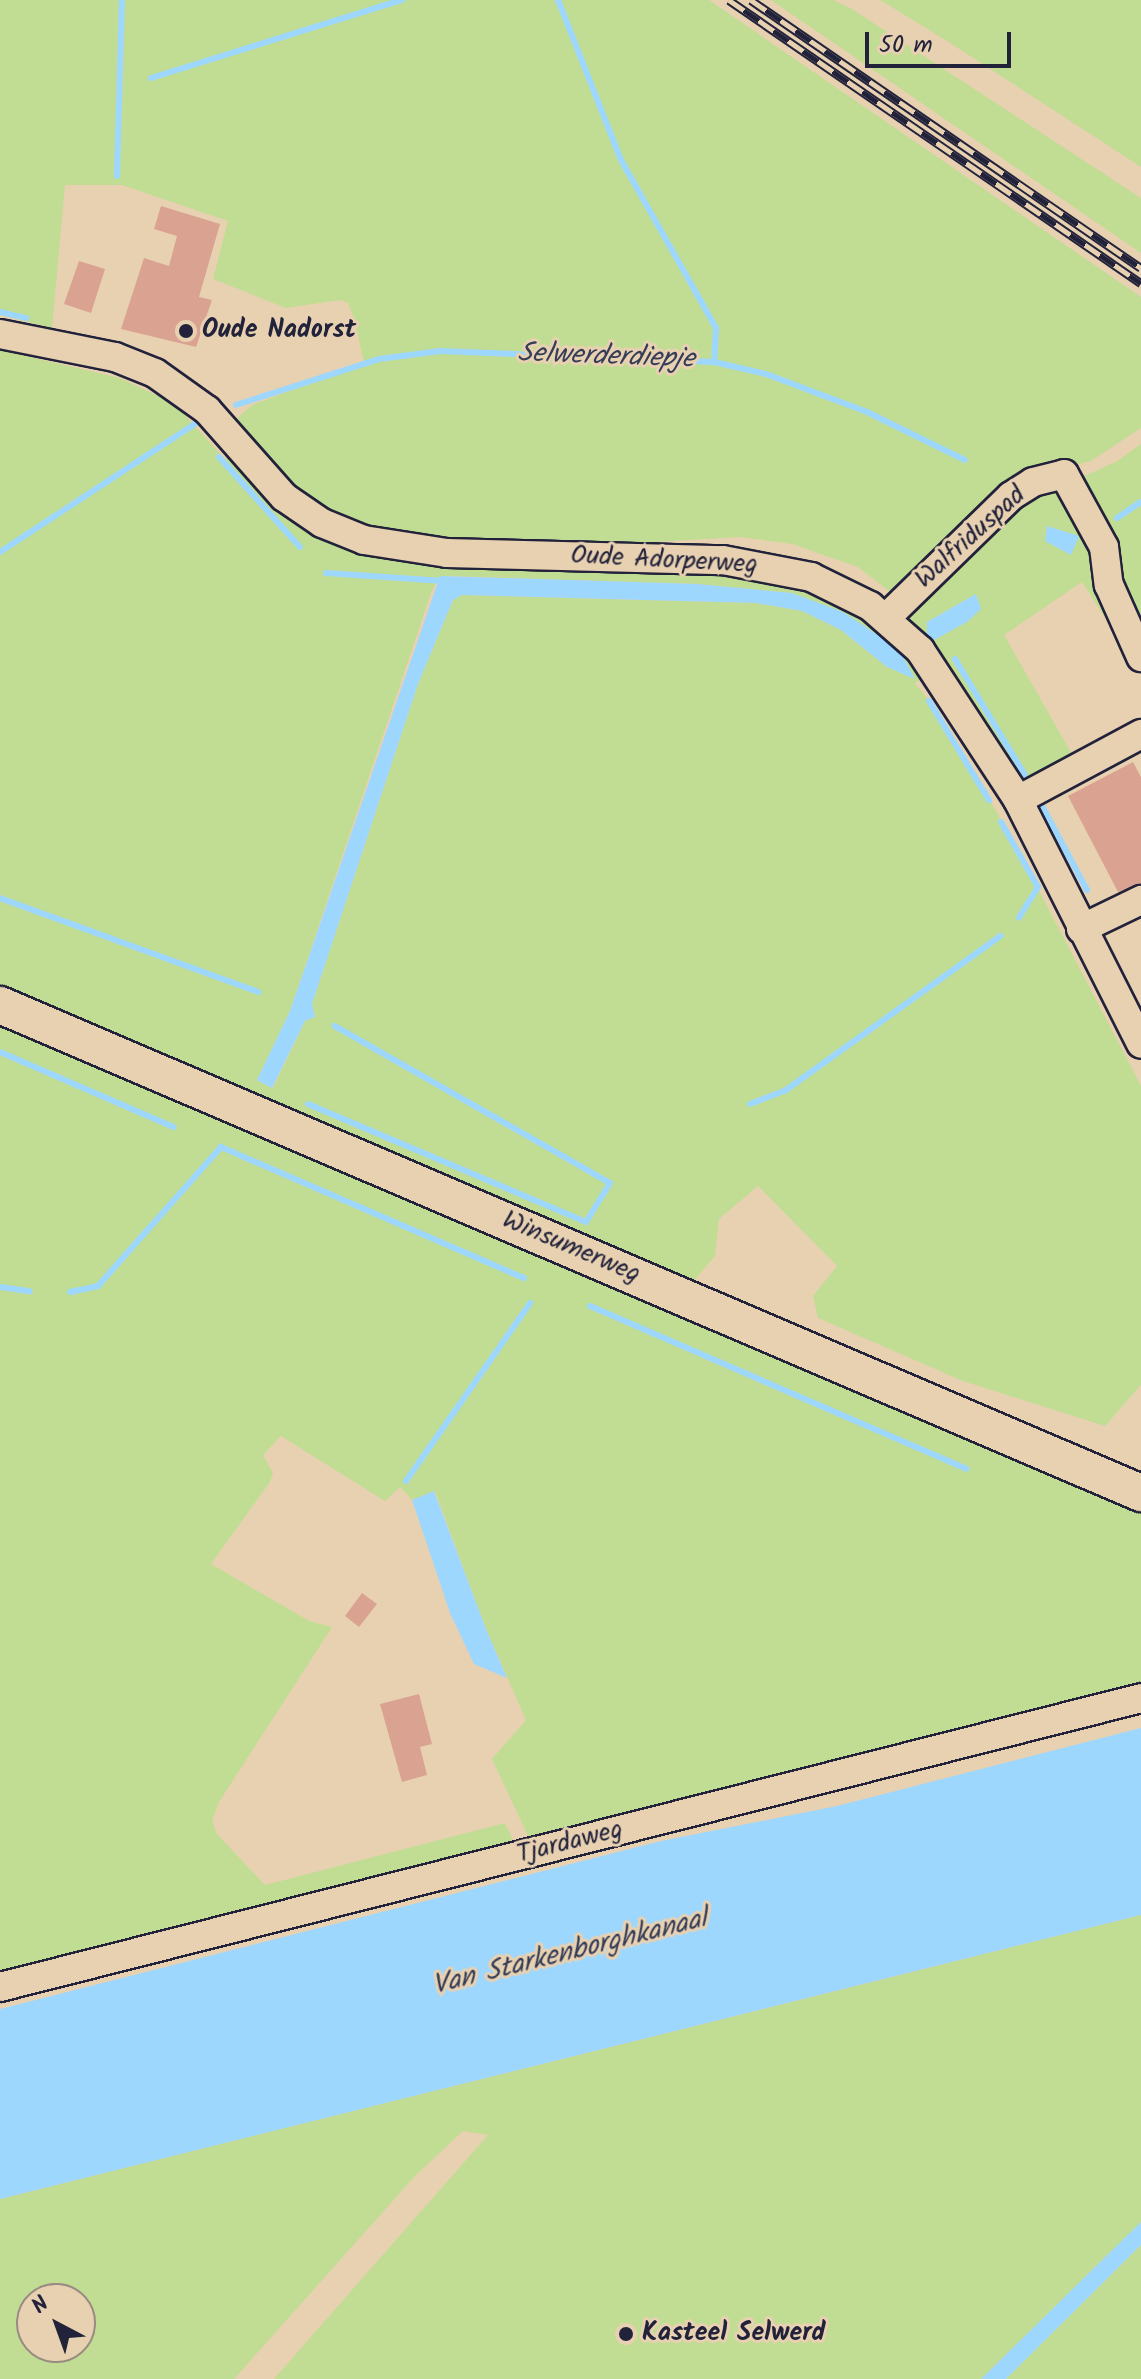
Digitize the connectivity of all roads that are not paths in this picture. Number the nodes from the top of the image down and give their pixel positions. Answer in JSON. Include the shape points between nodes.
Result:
{"nodes":[{"id":1,"x":0,"y":334,"type":"edge"},
{"id":2,"x":887,"y":617,"type":"junction"},
{"id":3,"x":1141,"y":657,"type":"edge"},
{"id":4,"x":1141,"y":734,"type":"edge"},
{"id":5,"x":1018,"y":800,"type":"junction"},
{"id":6,"x":1141,"y":900,"type":"edge"},
{"id":7,"x":1081,"y":929,"type":"junction"},
{"id":8,"x":0,"y":1005,"type":"edge"},
{"id":9,"x":1141,"y":1044,"type":"edge"},
{"id":10,"x":1141,"y":1493,"type":"edge"},
{"id":11,"x":1141,"y":1698,"type":"edge"},
{"id":12,"x":0,"y":1987,"type":"edge"}],
"edges":[{"from":1,"to":2,"type":"street","name":"Oude Adorperweg","via":[[115,357],[155,373],[207,410],[284,497],[322,523],[364,540],[447,553],[723,560],[765,566],[811,577]]},
{"from":2,"to":3,"type":"street","name":"Walfriduspad","via":[[1011,496],[1033,482],[1064,474],[1104,547],[1113,595]]},
{"from":2,"to":5,"type":"street","name":"Oude Adorperweg","via":[[920,650]]},
{"from":4,"to":5,"type":"street"},
{"from":5,"to":7,"type":"street","name":"Oude Adorperweg"},
{"from":6,"to":7,"type":"street"},
{"from":7,"to":9,"type":"street","name":"Oude Adorperweg"},
{"from":8,"to":10,"type":"main road","name":"Winsumerweg"},
{"from":11,"to":12,"type":"street","name":"Tjardaweg"}]}
